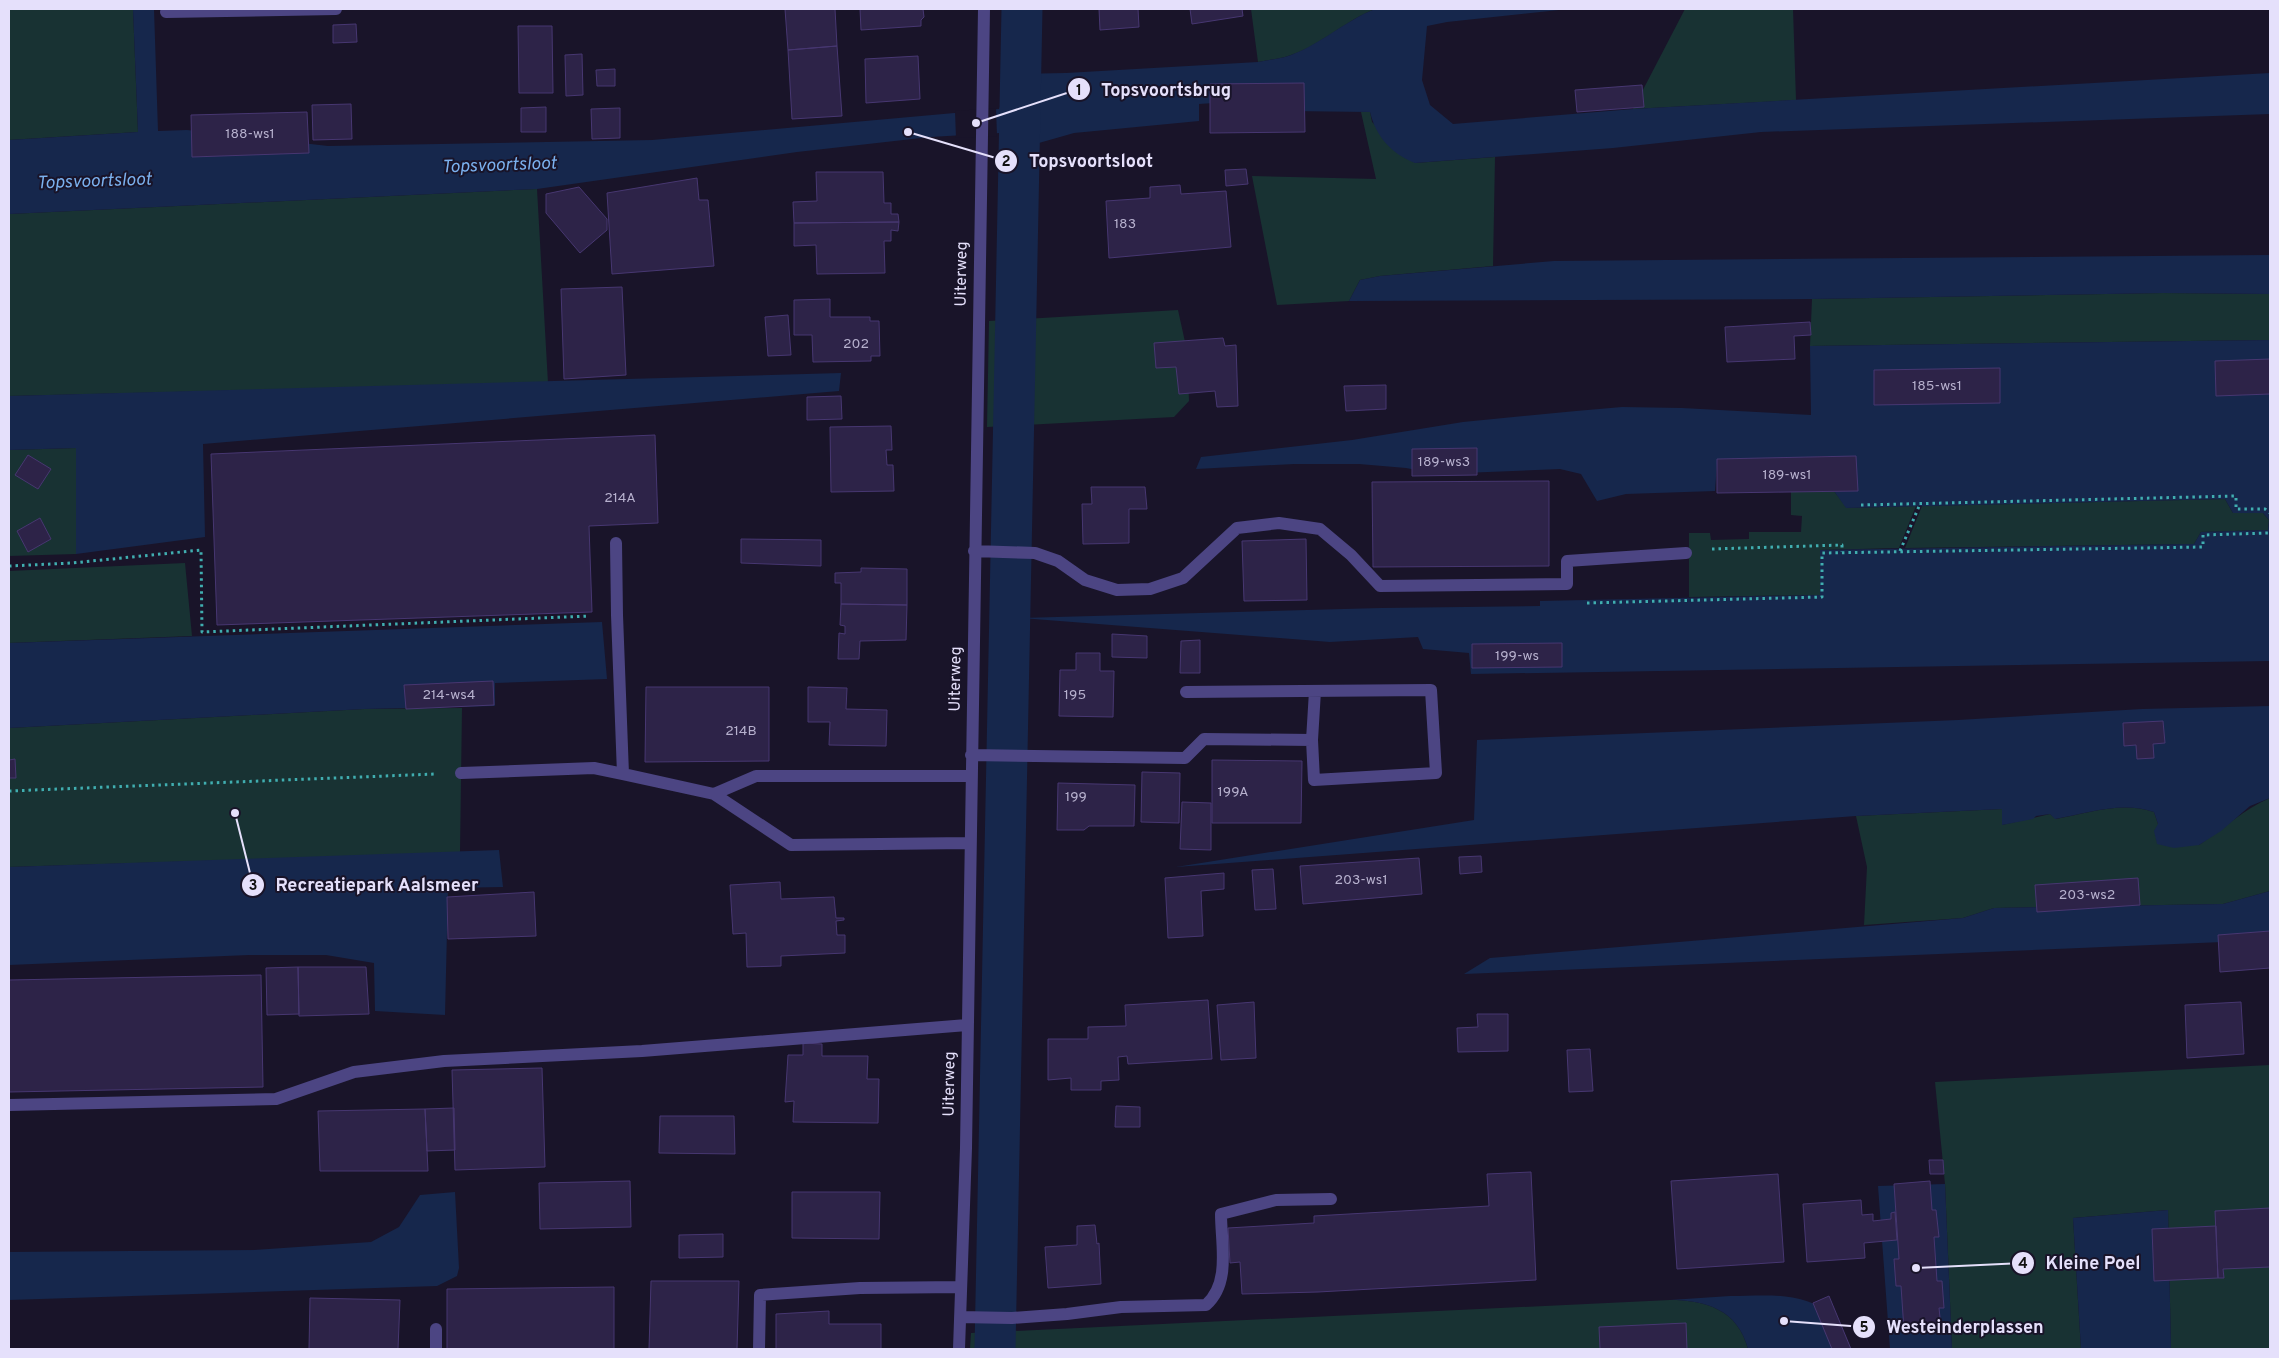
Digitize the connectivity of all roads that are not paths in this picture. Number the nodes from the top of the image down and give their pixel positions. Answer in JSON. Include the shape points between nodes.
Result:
{"nodes":[{"id":1,"x":336,"y":9,"type":"edge"},
{"id":2,"x":984,"y":9,"type":"edge"},
{"id":3,"x":166,"y":12,"type":"dead end"},
{"id":4,"x":616,"y":543,"type":"dead end"},
{"id":5,"x":974,"y":551,"type":"junction"},
{"id":6,"x":1686,"y":553,"type":"road end"},
{"id":7,"x":1315,"y":691,"type":"junction"},
{"id":8,"x":1186,"y":692,"type":"dead end"},
{"id":9,"x":1312,"y":740,"type":"junction"},
{"id":10,"x":971,"y":755,"type":"junction"},
{"id":11,"x":461,"y":773,"type":"road end"},
{"id":12,"x":624,"y":774,"type":"junction"},
{"id":13,"x":970,"y":776,"type":"junction"},
{"id":14,"x":714,"y":794,"type":"junction"},
{"id":15,"x":969,"y":843,"type":"junction"},
{"id":16,"x":966,"y":1025,"type":"junction"},
{"id":17,"x":9,"y":1105,"type":"edge"},
{"id":18,"x":1331,"y":1199,"type":"dead end"},
{"id":19,"x":961,"y":1287,"type":"junction"},
{"id":20,"x":960,"y":1317,"type":"junction"},
{"id":21,"x":436,"y":1329,"type":"dead end"},
{"id":22,"x":436,"y":1349,"type":"edge"},
{"id":23,"x":759,"y":1349,"type":"edge"},
{"id":24,"x":960,"y":1349,"type":"edge"}],
"edges":[{"from":1,"to":3,"type":"street"},
{"from":2,"to":5,"type":"street","name":"Uiterweg"},
{"from":4,"to":12,"type":"street"},
{"from":5,"to":6,"type":"street","via":[[1035,553],[1058,561],[1085,580],[1117,590],[1150,589],[1183,578],[1237,528],[1279,523],[1320,529],[1351,555],[1380,586],[1567,584],[1566,560]]},
{"from":5,"to":10,"type":"street","name":"Uiterweg"},
{"from":7,"to":8,"type":"street"},
{"from":7,"to":9,"type":"street"},
{"from":7,"to":9,"type":"street","via":[[1431,690],[1436,773],[1314,780]]},
{"from":9,"to":10,"type":"street","via":[[1204,739],[1185,758]]},
{"from":10,"to":13,"type":"street","name":"Uiterweg"},
{"from":11,"to":12,"type":"street","via":[[594,768]]},
{"from":12,"to":14,"type":"street"},
{"from":13,"to":14,"type":"street","via":[[756,776]]},
{"from":13,"to":15,"type":"street","name":"Uiterweg"},
{"from":14,"to":15,"type":"street","via":[[791,845]]},
{"from":15,"to":16,"type":"street","name":"Uiterweg"},
{"from":16,"to":17,"type":"street","via":[[642,1051],[444,1061],[354,1072],[276,1100]]},
{"from":16,"to":19,"type":"street","name":"Uiterweg"},
{"from":18,"to":20,"type":"street","via":[[1276,1200],[1220,1214],[1222,1273],[1214,1298],[1206,1305],[1120,1307],[1012,1318]]},
{"from":19,"to":20,"type":"street","name":"Uiterweg"},
{"from":19,"to":23,"type":"street","via":[[860,1288],[760,1295]]},
{"from":20,"to":24,"type":"street","name":"Uiterweg"},
{"from":21,"to":22,"type":"street"}]}
